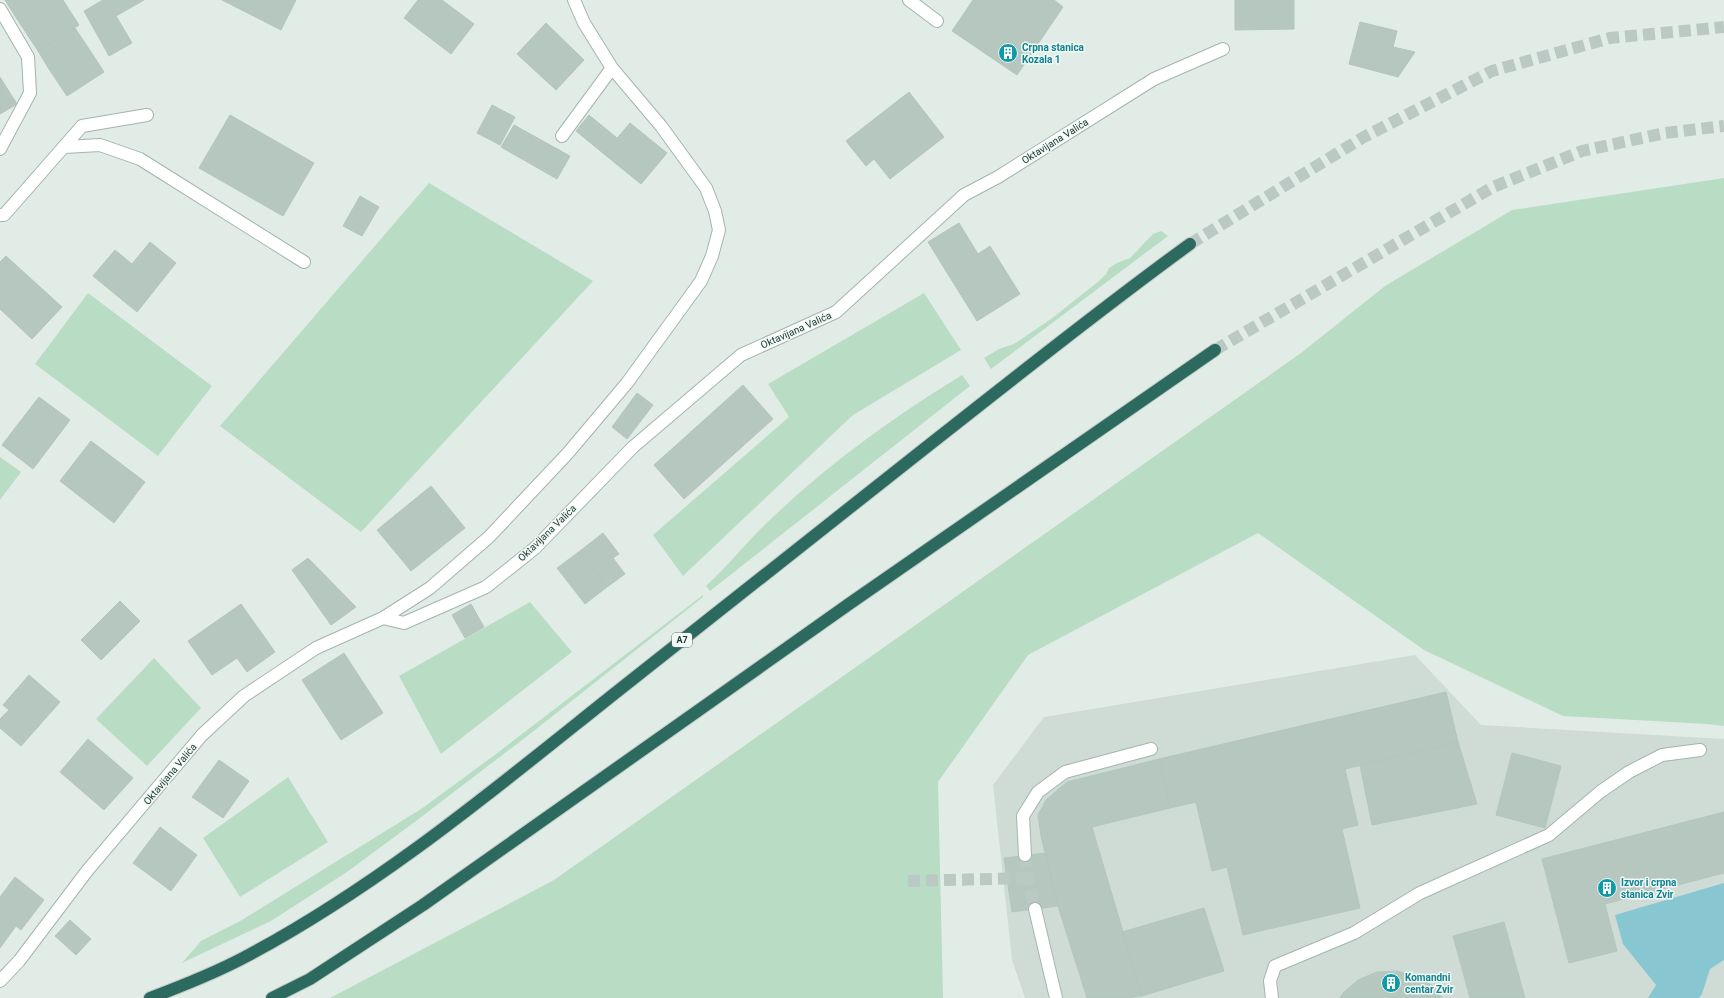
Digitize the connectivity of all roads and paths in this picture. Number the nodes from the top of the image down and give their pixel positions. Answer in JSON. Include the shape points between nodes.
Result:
{"nodes":[{"id":1,"x":574,"y":0,"type":"edge"},
{"id":2,"x":909,"y":0,"type":"edge"},
{"id":3,"x":0,"y":9,"type":"edge"},
{"id":4,"x":937,"y":21,"type":"dead end"},
{"id":5,"x":1223,"y":49,"type":"dead end"},
{"id":6,"x":612,"y":68,"type":"junction"},
{"id":7,"x":147,"y":115,"type":"dead end"},
{"id":8,"x":562,"y":136,"type":"dead end"},
{"id":9,"x":64,"y":147,"type":"junction"},
{"id":10,"x":0,"y":149,"type":"edge"},
{"id":11,"x":0,"y":215,"type":"edge"},
{"id":12,"x":1190,"y":244,"type":"tunnel mouth"},
{"id":13,"x":304,"y":262,"type":"dead end"},
{"id":14,"x":1215,"y":350,"type":"tunnel mouth"},
{"id":15,"x":383,"y":618,"type":"junction"},
{"id":16,"x":1150,"y":749,"type":"dead end"},
{"id":17,"x":1700,"y":750,"type":"dead end"},
{"id":18,"x":1025,"y":855,"type":"tunnel mouth"},
{"id":19,"x":1035,"y":909,"type":"tunnel mouth"},
{"id":20,"x":0,"y":981,"type":"edge"},
{"id":21,"x":150,"y":998,"type":"edge"},
{"id":22,"x":272,"y":998,"type":"edge"},
{"id":23,"x":1056,"y":998,"type":"edge"},
{"id":24,"x":1272,"y":998,"type":"edge"}],
"edges":[{"from":1,"to":6,"type":"street","name":"Oktavijana Valića","via":[[584,23]]},
{"from":2,"to":4,"type":"street"},
{"from":3,"to":10,"type":"street","via":[[28,57],[30,93]]},
{"from":5,"to":15,"type":"street","name":"Oktavijana Valića","via":[[1154,80],[998,177],[964,195],[836,312],[741,355],[633,447],[535,548],[486,587],[404,623]]},
{"from":6,"to":8,"type":"street"},
{"from":6,"to":15,"type":"street","name":"Oktavijana Valića","via":[[661,126],[706,188],[719,230],[712,256],[701,281],[627,383],[568,453],[489,537],[430,588]]},
{"from":7,"to":9,"type":"street","via":[[82,126]]},
{"from":9,"to":11,"type":"street","via":[[4,215]]},
{"from":9,"to":13,"type":"street","via":[[100,145],[140,159]]},
{"from":12,"to":21,"type":"highway","number":"A7","via":[[983,402],[411,852],[300,926],[242,958]]},
{"from":14,"to":22,"type":"highway","via":[[849,604],[423,905],[310,979]]},
{"from":15,"to":20,"type":"street","name":"Oktavijana Valića","via":[[316,648],[244,696],[202,735],[87,871],[19,961]]},
{"from":16,"to":18,"type":"street","via":[[1065,772],[1038,792],[1023,816]]},
{"from":17,"to":24,"type":"street","via":[[1662,755],[1642,765],[1600,792],[1550,836],[1420,892],[1354,933],[1275,966],[1270,981]]},
{"from":19,"to":23,"type":"street"}]}
